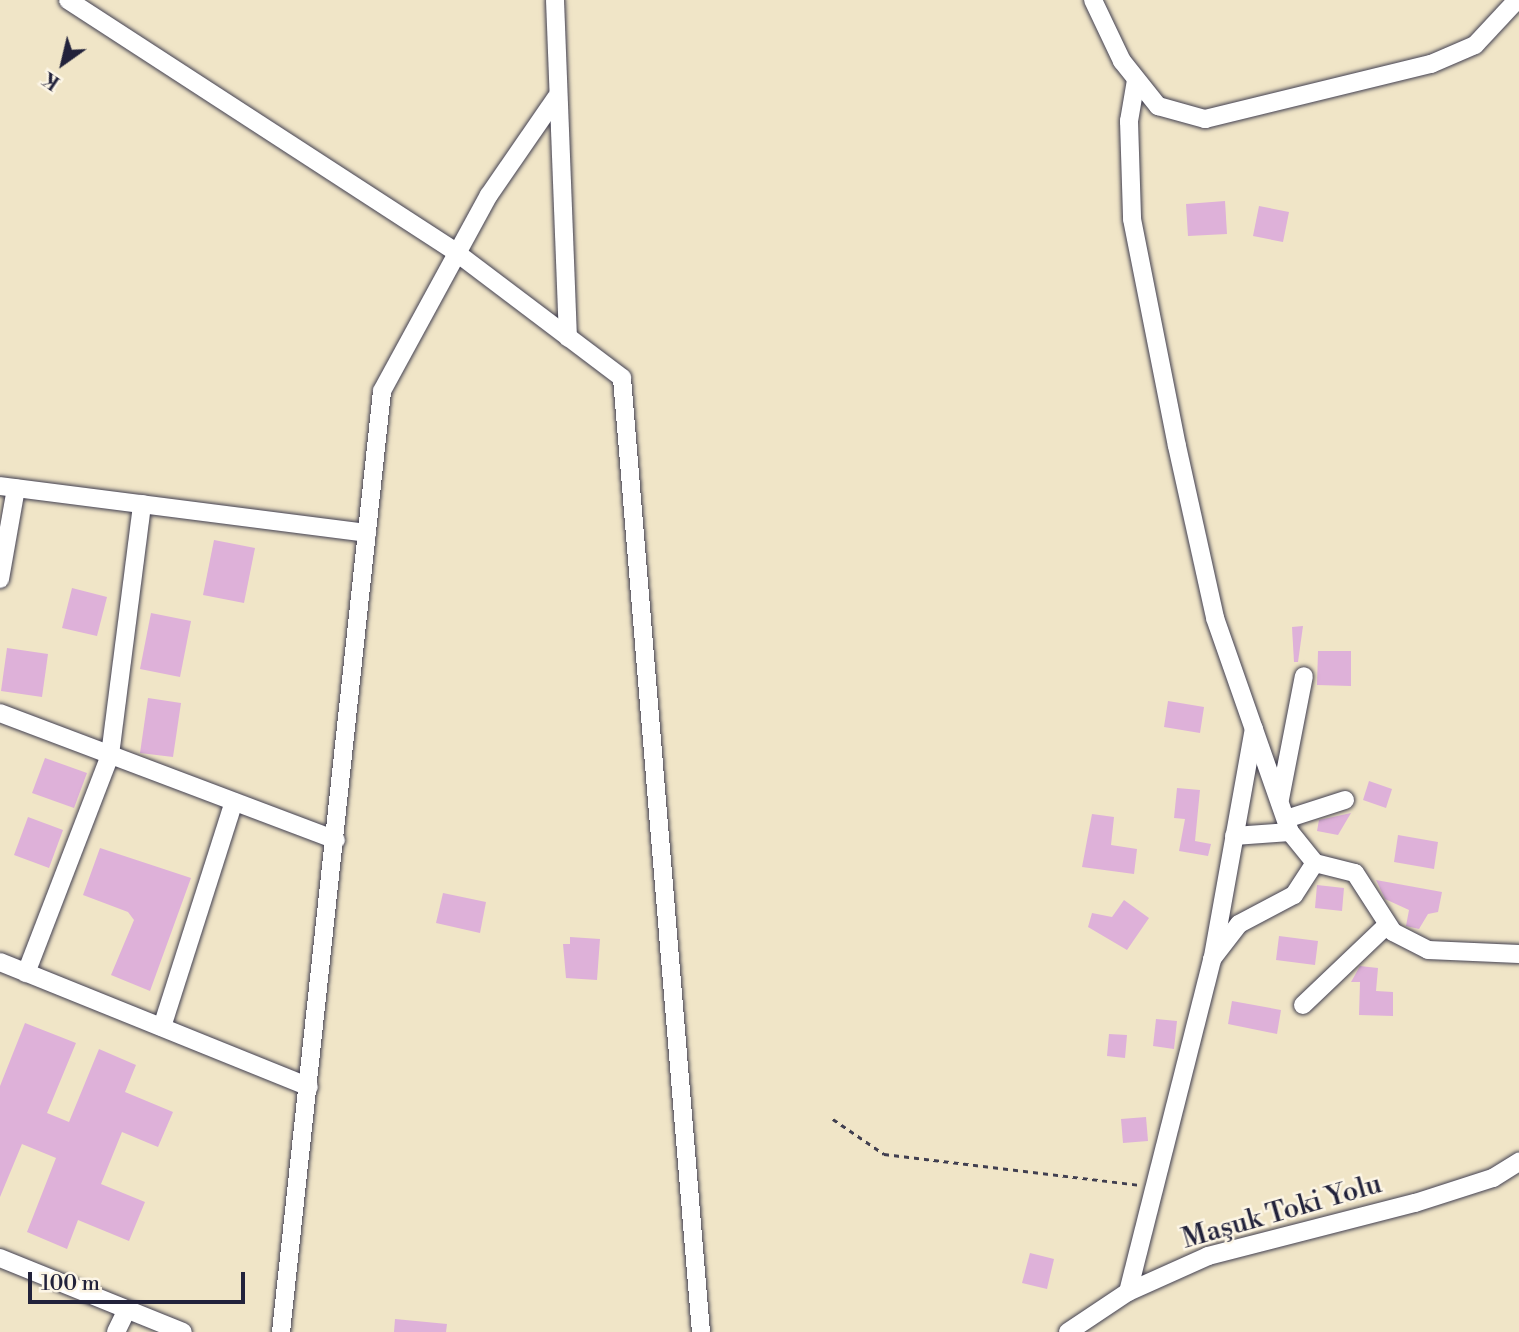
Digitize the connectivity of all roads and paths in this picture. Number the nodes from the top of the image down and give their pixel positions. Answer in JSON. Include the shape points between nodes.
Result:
{"nodes":[{"id":1,"x":68,"y":0,"type":"edge"},
{"id":2,"x":555,"y":0,"type":"edge"},
{"id":3,"x":1093,"y":0,"type":"edge"},
{"id":4,"x":1517,"y":0,"type":"edge"},
{"id":5,"x":1136,"y":80,"type":"junction"},
{"id":6,"x":556,"y":98,"type":"junction"},
{"id":7,"x":457,"y":253,"type":"junction"},
{"id":8,"x":568,"y":338,"type":"junction"},
{"id":9,"x":8,"y":487,"type":"edge"},
{"id":10,"x":142,"y":504,"type":"junction"},
{"id":11,"x":368,"y":533,"type":"junction"},
{"id":12,"x":0,"y":579,"type":"edge"},
{"id":13,"x":1304,"y":676,"type":"dead end"},
{"id":14,"x":0,"y":713,"type":"edge"},
{"id":15,"x":1254,"y":727,"type":"junction"},
{"id":16,"x":110,"y":755,"type":"junction"},
{"id":17,"x":1345,"y":800,"type":"dead end"},
{"id":18,"x":1280,"y":801,"type":"junction"},
{"id":19,"x":234,"y":802,"type":"junction"},
{"id":20,"x":1288,"y":826,"type":"junction"},
{"id":21,"x":1234,"y":836,"type":"junction"},
{"id":22,"x":336,"y":841,"type":"junction"},
{"id":23,"x":1315,"y":863,"type":"junction"},
{"id":24,"x":1387,"y":925,"type":"junction"},
{"id":25,"x":1519,"y":954,"type":"edge"},
{"id":26,"x":1212,"y":960,"type":"junction"},
{"id":27,"x":0,"y":962,"type":"edge"},
{"id":28,"x":26,"y":972,"type":"junction"},
{"id":29,"x":1303,"y":1005,"type":"dead end"},
{"id":30,"x":162,"y":1027,"type":"junction"},
{"id":31,"x":309,"y":1087,"type":"junction"},
{"id":32,"x":833,"y":1119,"type":"dead end"},
{"id":33,"x":1519,"y":1162,"type":"edge"},
{"id":34,"x":1158,"y":1187,"type":"junction"},
{"id":35,"x":0,"y":1258,"type":"edge"},
{"id":36,"x":1128,"y":1292,"type":"junction"},
{"id":37,"x":127,"y":1308,"type":"junction"},
{"id":38,"x":116,"y":1332,"type":"edge"},
{"id":39,"x":183,"y":1332,"type":"edge"},
{"id":40,"x":281,"y":1332,"type":"edge"},
{"id":41,"x":701,"y":1332,"type":"edge"},
{"id":42,"x":1069,"y":1332,"type":"edge"}],
"edges":[{"from":1,"to":7,"type":"street"},
{"from":2,"to":6,"type":"street"},
{"from":3,"to":5,"type":"street"},
{"from":4,"to":5,"type":"street","via":[[1475,45],[1431,64],[1205,119],[1158,106]]},
{"from":5,"to":15,"type":"street","via":[[1129,121],[1132,219],[1215,618]]},
{"from":6,"to":7,"type":"street"},
{"from":6,"to":8,"type":"street"},
{"from":7,"to":8,"type":"street"},
{"from":7,"to":11,"type":"street","via":[[382,391]]},
{"from":8,"to":41,"type":"street","via":[[622,378]]},
{"from":9,"to":10,"type":"street"},
{"from":9,"to":12,"type":"street"},
{"from":10,"to":11,"type":"street"},
{"from":10,"to":16,"type":"street"},
{"from":11,"to":22,"type":"street"},
{"from":13,"to":18,"type":"street"},
{"from":14,"to":16,"type":"street"},
{"from":15,"to":18,"type":"street"},
{"from":15,"to":21,"type":"street"},
{"from":16,"to":19,"type":"street"},
{"from":16,"to":28,"type":"street"},
{"from":17,"to":20,"type":"street"},
{"from":18,"to":20,"type":"street"},
{"from":19,"to":22,"type":"street"},
{"from":19,"to":30,"type":"street"},
{"from":20,"to":21,"type":"street"},
{"from":20,"to":23,"type":"street"},
{"from":21,"to":26,"type":"street"},
{"from":22,"to":31,"type":"street"},
{"from":23,"to":24,"type":"street","via":[[1355,873]]},
{"from":23,"to":26,"type":"street","via":[[1294,895],[1239,925]]},
{"from":24,"to":25,"type":"street","via":[[1428,950]]},
{"from":24,"to":29,"type":"street"},
{"from":26,"to":34,"type":"street"},
{"from":27,"to":28,"type":"street"},
{"from":28,"to":30,"type":"street"},
{"from":30,"to":31,"type":"street"},
{"from":31,"to":40,"type":"street"},
{"from":32,"to":34,"type":"path","via":[[884,1154]]},
{"from":33,"to":36,"type":"street","name":"Maşuk Toki Yolu","via":[[1493,1178],[1427,1200],[1208,1256]]},
{"from":34,"to":36,"type":"street"},
{"from":35,"to":37,"type":"street"},
{"from":36,"to":42,"type":"street","name":"Maşuk Toki Yolu"},
{"from":37,"to":38,"type":"street"},
{"from":37,"to":39,"type":"street"}]}
